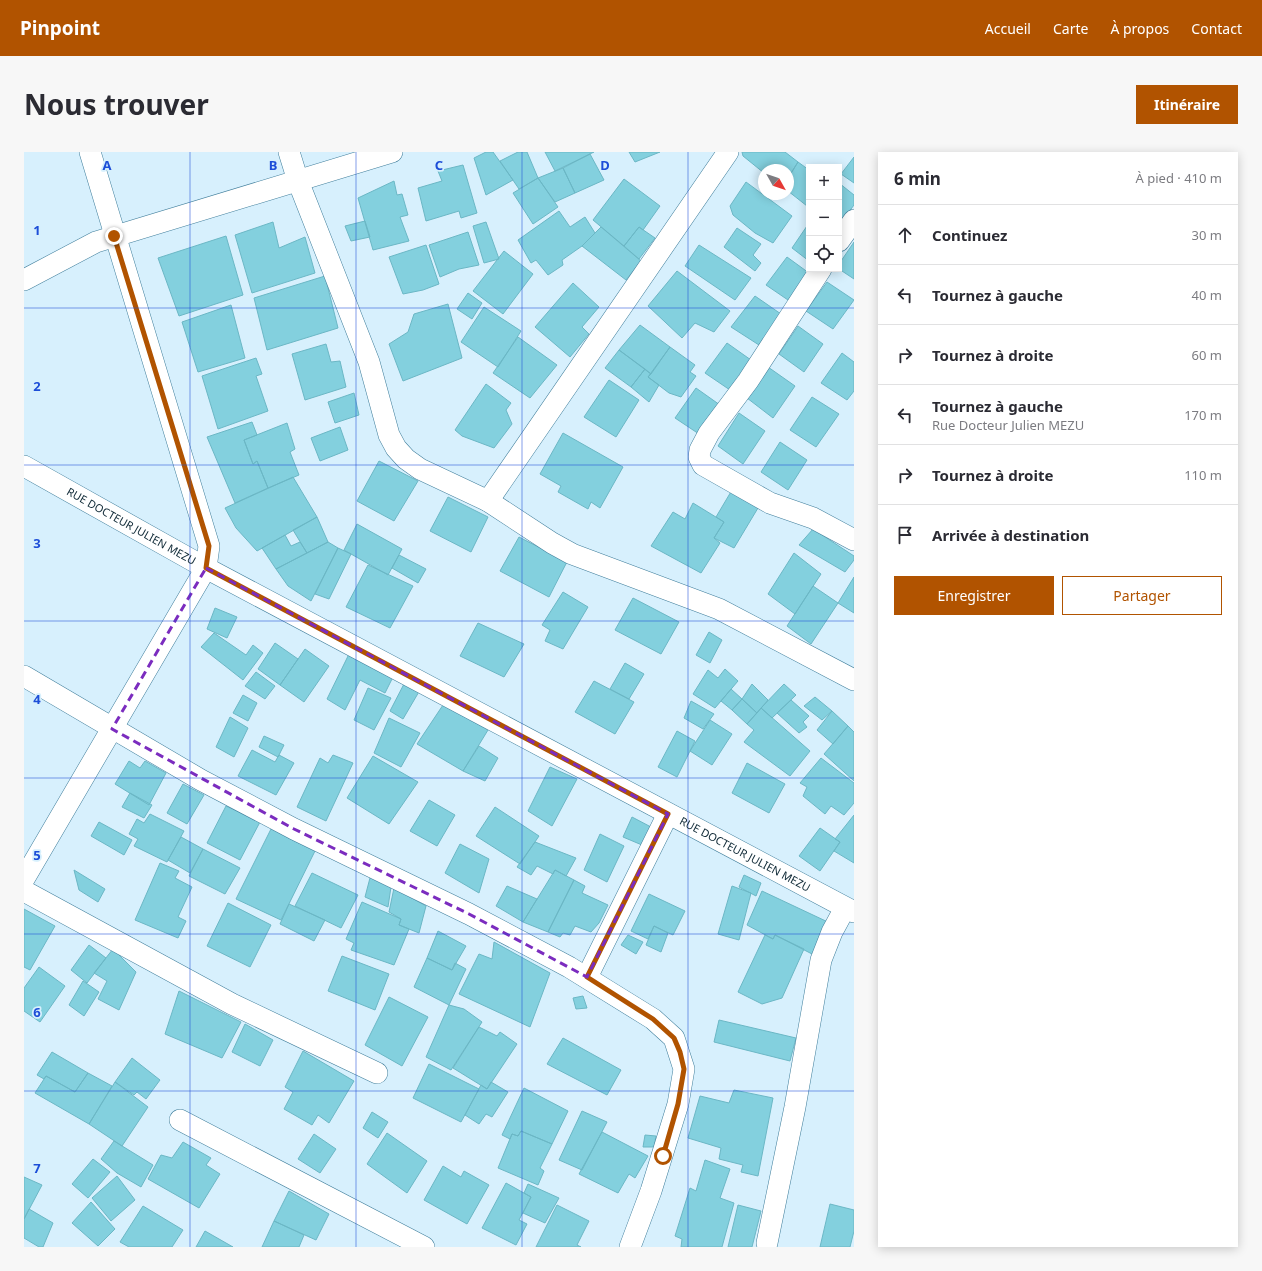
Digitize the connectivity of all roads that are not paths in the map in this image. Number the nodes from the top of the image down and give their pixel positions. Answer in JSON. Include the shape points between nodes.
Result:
{"nodes":[{"id":1,"x":90,"y":152,"type":"edge"},
{"id":2,"x":289,"y":152,"type":"edge"},
{"id":3,"x":392,"y":152,"type":"edge"},
{"id":4,"x":728,"y":152,"type":"edge"},
{"id":5,"x":298,"y":181,"type":"junction"},
{"id":6,"x":854,"y":220,"type":"edge"},
{"id":7,"x":114,"y":236,"type":"junction"},
{"id":8,"x":842,"y":237,"type":"edge"},
{"id":9,"x":819,"y":272,"type":"edge"},
{"id":10,"x":24,"y":280,"type":"edge"},
{"id":11,"x":24,"y":466,"type":"edge"},
{"id":12,"x":488,"y":501,"type":"junction"},
{"id":13,"x":854,"y":540,"type":"edge"},
{"id":14,"x":206,"y":568,"type":"junction"},
{"id":15,"x":24,"y":676,"type":"edge"},
{"id":16,"x":854,"y":680,"type":"edge"},
{"id":17,"x":112,"y":729,"type":"junction"},
{"id":18,"x":668,"y":814,"type":"junction"},
{"id":19,"x":24,"y":879,"type":"edge"},
{"id":20,"x":24,"y":891,"type":"edge"},
{"id":21,"x":850,"y":910,"type":"edge"},
{"id":22,"x":587,"y":977,"type":"junction"},
{"id":23,"x":377,"y":1073,"type":"dead end"},
{"id":24,"x":180,"y":1120,"type":"dead end"},
{"id":25,"x":767,"y":1243,"type":"dead end"},
{"id":26,"x":424,"y":1247,"type":"edge"},
{"id":27,"x":630,"y":1247,"type":"edge"}],
"edges":[{"from":1,"to":7,"type":"street"},
{"from":2,"to":5,"type":"street"},
{"from":3,"to":5,"type":"street"},
{"from":4,"to":12,"type":"street"},
{"from":5,"to":7,"type":"street"},
{"from":5,"to":12,"type":"street","via":[[369,362],[389,435],[396,448],[420,469]]},
{"from":6,"to":8,"type":"street"},
{"from":7,"to":10,"type":"street","via":[[96,242]]},
{"from":7,"to":14,"type":"street","via":[[209,546]]},
{"from":9,"to":13,"type":"street","via":[[748,382],[709,433],[699,457],[703,465],[770,503],[813,518]]},
{"from":11,"to":14,"type":"street","name":"RUE DOCTEUR JULIEN MEZU"},
{"from":12,"to":16,"type":"street","via":[[572,554],[719,609]]},
{"from":14,"to":17,"type":"street"},
{"from":14,"to":18,"type":"street","name":"RUE DOCTEUR JULIEN MEZU"},
{"from":15,"to":17,"type":"street"},
{"from":17,"to":19,"type":"street"},
{"from":17,"to":22,"type":"street","via":[[294,830],[470,914]]},
{"from":18,"to":21,"type":"street","name":"RUE DOCTEUR JULIEN MEZU"},
{"from":18,"to":22,"type":"street"},
{"from":20,"to":23,"type":"street","via":[[232,1004]]},
{"from":21,"to":25,"type":"street","via":[[832,932],[821,960],[795,1107]]},
{"from":22,"to":27,"type":"street","via":[[653,1019],[674,1038],[684,1069],[678,1104],[663,1156]]},
{"from":24,"to":26,"type":"street"}]}
